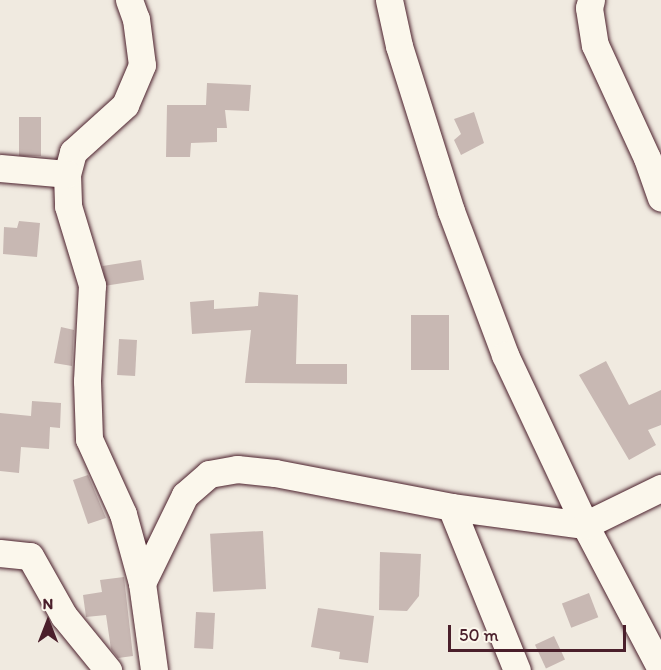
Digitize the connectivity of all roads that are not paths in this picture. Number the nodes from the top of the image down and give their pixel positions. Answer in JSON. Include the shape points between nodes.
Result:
{"nodes":[{"id":1,"x":129,"y":0,"type":"edge"},
{"id":2,"x":389,"y":0,"type":"edge"},
{"id":3,"x":591,"y":0,"type":"edge"},
{"id":4,"x":0,"y":168,"type":"edge"},
{"id":5,"x":67,"y":174,"type":"junction"},
{"id":6,"x":661,"y":198,"type":"edge"},
{"id":7,"x":661,"y":488,"type":"edge"},
{"id":8,"x":451,"y":507,"type":"junction"},
{"id":9,"x":585,"y":525,"type":"junction"},
{"id":10,"x":0,"y":554,"type":"edge"},
{"id":11,"x":142,"y":583,"type":"junction"},
{"id":12,"x":661,"y":669,"type":"edge"},
{"id":13,"x":108,"y":670,"type":"edge"},
{"id":14,"x":154,"y":670,"type":"edge"},
{"id":15,"x":517,"y":670,"type":"edge"}],
"edges":[{"from":1,"to":5,"type":"street","via":[[136,19],[142,65],[125,105],[73,152]]},
{"from":2,"to":9,"type":"street","via":[[399,46],[451,212],[505,355]]},
{"from":3,"to":6,"type":"street","via":[[595,45]]},
{"from":4,"to":5,"type":"street"},
{"from":5,"to":11,"type":"street","via":[[68,206],[92,285],[88,439],[123,514]]},
{"from":7,"to":9,"type":"street"},
{"from":8,"to":9,"type":"street"},
{"from":8,"to":11,"type":"street","via":[[275,473],[237,469],[209,474],[185,495]]},
{"from":8,"to":15,"type":"street"},
{"from":9,"to":12,"type":"street"},
{"from":10,"to":13,"type":"street","via":[[30,556],[64,615]]},
{"from":11,"to":14,"type":"street"}]}
